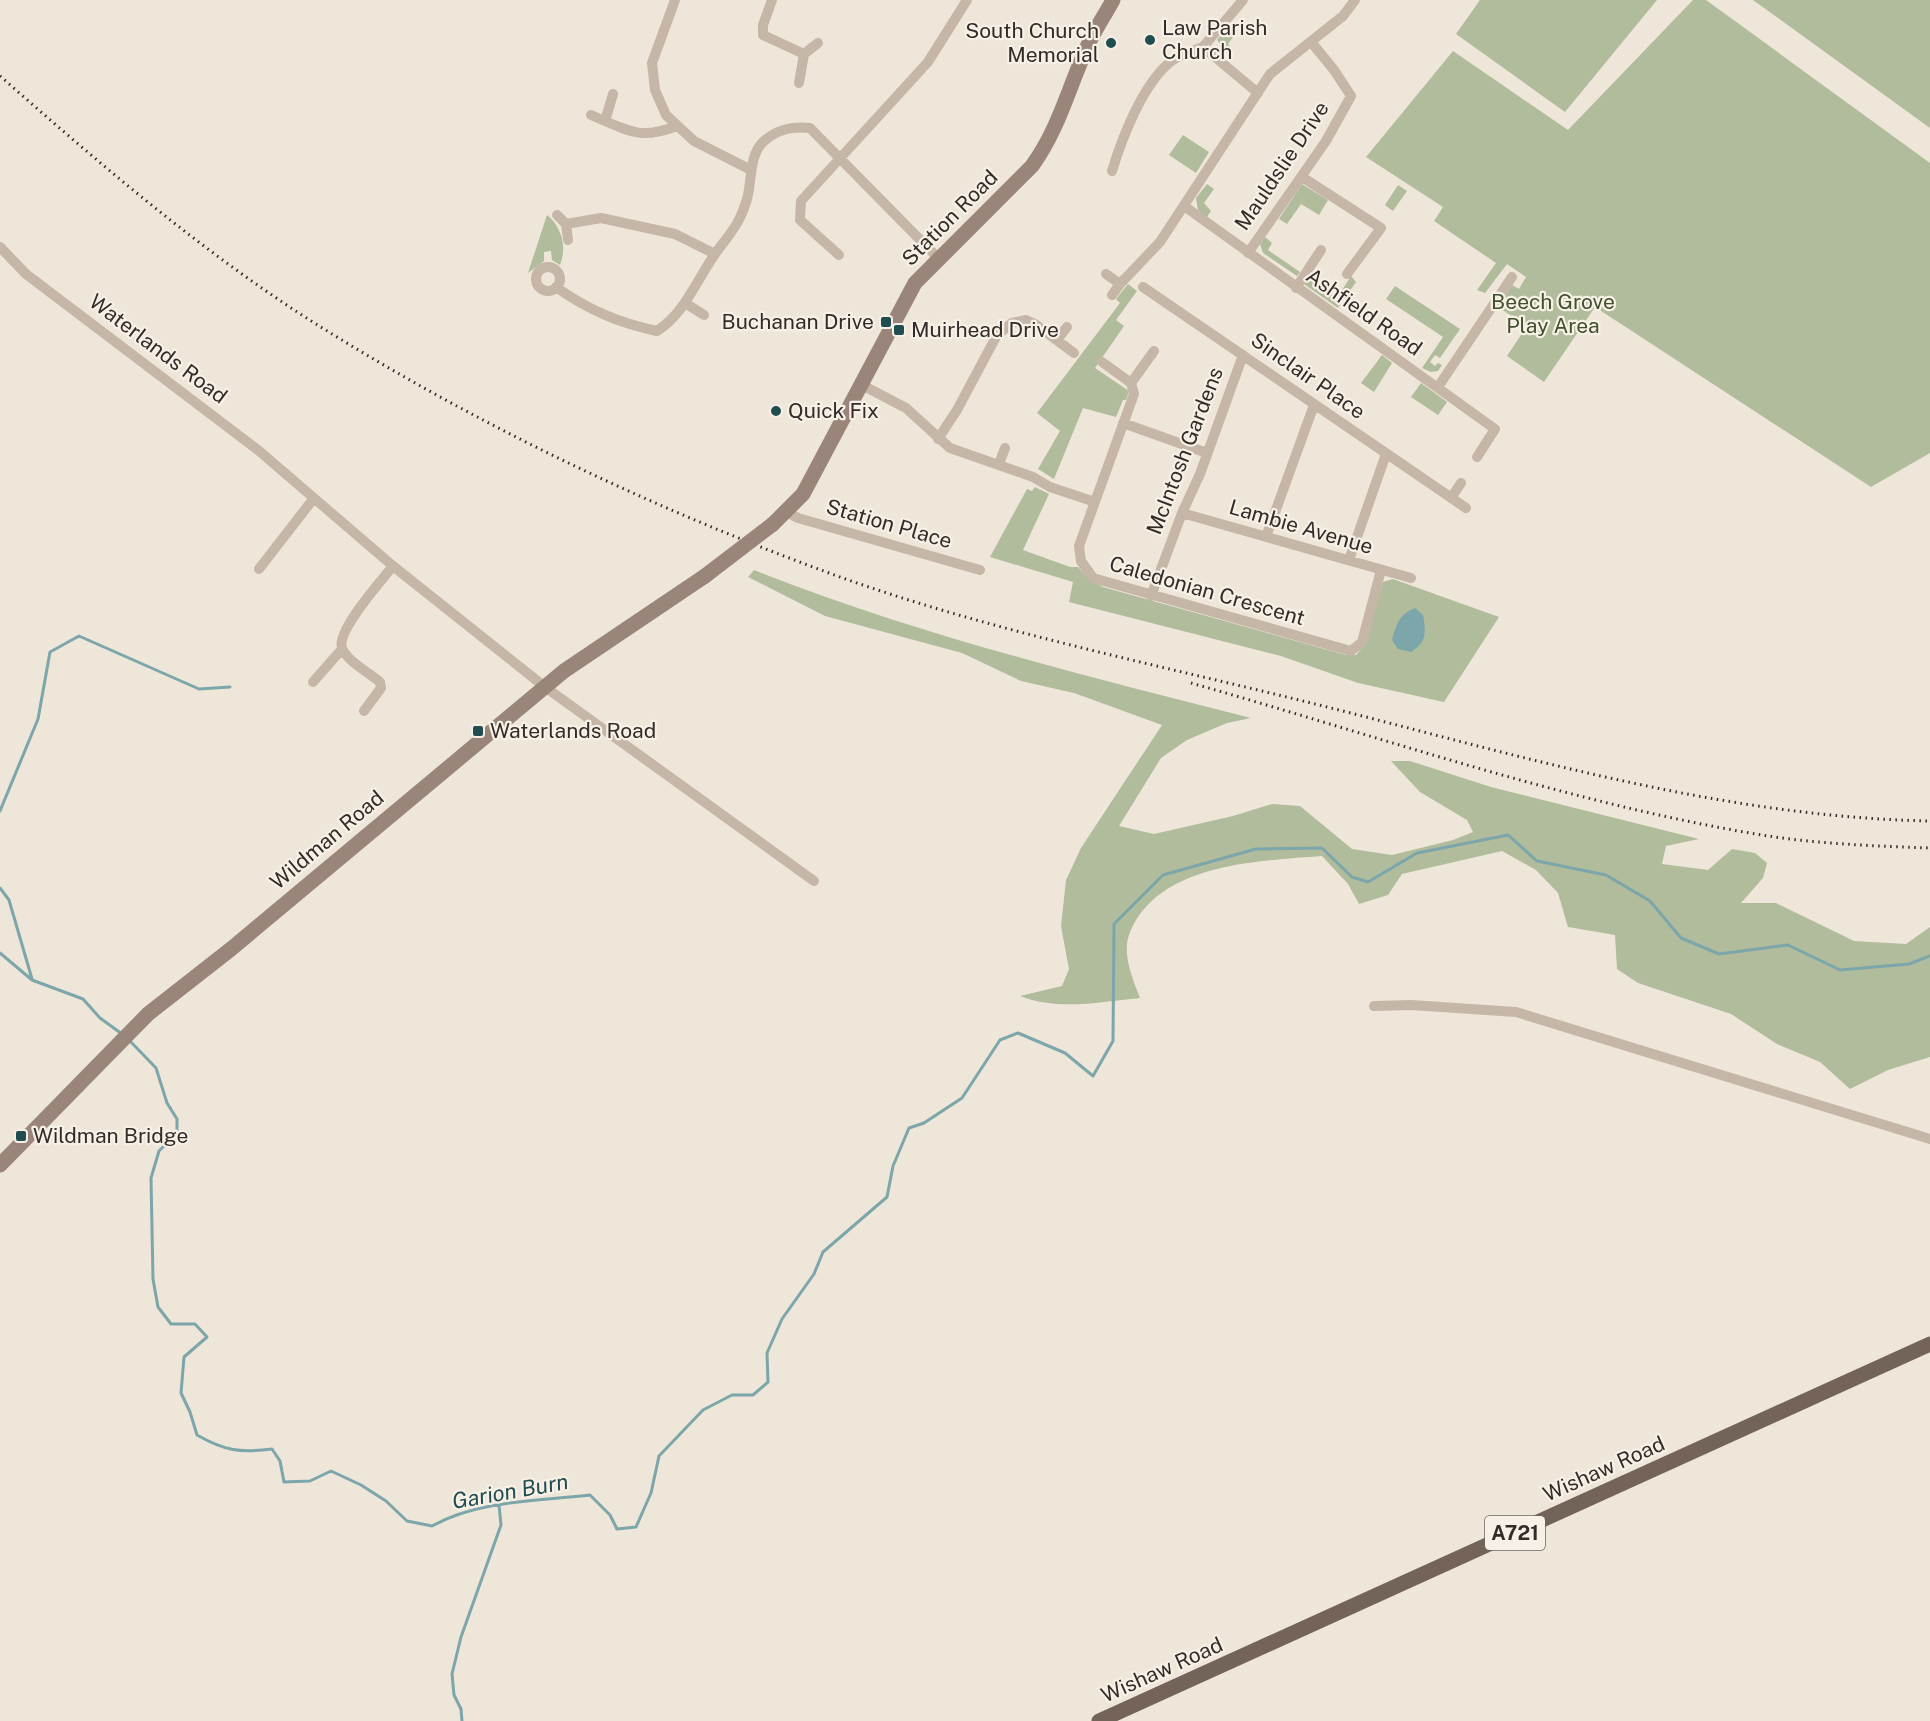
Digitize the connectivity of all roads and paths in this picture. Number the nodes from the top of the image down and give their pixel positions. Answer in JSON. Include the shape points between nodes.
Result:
{"nodes":[{"id":1,"x":675,"y":0,"type":"edge"},
{"id":2,"x":772,"y":0,"type":"edge"},
{"id":3,"x":967,"y":0,"type":"edge"},
{"id":4,"x":1113,"y":0,"type":"edge"},
{"id":5,"x":1243,"y":0,"type":"edge"},
{"id":6,"x":1355,"y":0,"type":"edge"},
{"id":7,"x":818,"y":43,"type":"dead end"},
{"id":8,"x":1311,"y":43,"type":"junction"},
{"id":9,"x":1203,"y":47,"type":"junction"},
{"id":10,"x":804,"y":54,"type":"junction"},
{"id":11,"x":799,"y":83,"type":"dead end"},
{"id":12,"x":1258,"y":93,"type":"junction"},
{"id":13,"x":614,"y":94,"type":"dead end"},
{"id":14,"x":591,"y":115,"type":"dead end"},
{"id":15,"x":605,"y":121,"type":"junction"},
{"id":16,"x":677,"y":126,"type":"junction"},
{"id":17,"x":840,"y":156,"type":"junction"},
{"id":18,"x":751,"y":170,"type":"junction"},
{"id":19,"x":1112,"y":171,"type":"dead end"},
{"id":20,"x":1302,"y":177,"type":"junction"},
{"id":21,"x":1184,"y":206,"type":"junction"},
{"id":22,"x":557,"y":215,"type":"dead end"},
{"id":23,"x":567,"y":224,"type":"junction"},
{"id":24,"x":568,"y":240,"type":"dead end"},
{"id":25,"x":0,"y":247,"type":"edge"},
{"id":26,"x":1321,"y":250,"type":"dead end"},
{"id":27,"x":1248,"y":253,"type":"junction"},
{"id":28,"x":715,"y":254,"type":"junction"},
{"id":29,"x":839,"y":255,"type":"dead end"},
{"id":30,"x":938,"y":258,"type":"junction"},
{"id":31,"x":1106,"y":274,"type":"dead end"},
{"id":32,"x":1347,"y":274,"type":"dead end"},
{"id":33,"x":1512,"y":277,"type":"dead end"},
{"id":34,"x":1120,"y":284,"type":"junction"},
{"id":35,"x":556,"y":287,"type":"dead end"},
{"id":36,"x":1143,"y":287,"type":"dead end"},
{"id":37,"x":1296,"y":288,"type":"junction"},
{"id":38,"x":1112,"y":295,"type":"dead end"},
{"id":39,"x":685,"y":303,"type":"junction"},
{"id":40,"x":704,"y":315,"type":"dead end"},
{"id":41,"x":1067,"y":327,"type":"dead end"},
{"id":42,"x":1057,"y":340,"type":"junction"},
{"id":43,"x":1154,"y":351,"type":"dead end"},
{"id":44,"x":1074,"y":353,"type":"dead end"},
{"id":45,"x":1243,"y":355,"type":"junction"},
{"id":46,"x":1102,"y":362,"type":"dead end"},
{"id":47,"x":1131,"y":383,"type":"junction"},
{"id":48,"x":862,"y":385,"type":"junction"},
{"id":49,"x":1438,"y":387,"type":"junction"},
{"id":50,"x":1314,"y":405,"type":"junction"},
{"id":51,"x":1123,"y":423,"type":"junction"},
{"id":52,"x":938,"y":439,"type":"junction"},
{"id":53,"x":1005,"y":448,"type":"dead end"},
{"id":54,"x":1208,"y":453,"type":"junction"},
{"id":55,"x":1386,"y":454,"type":"junction"},
{"id":56,"x":1477,"y":457,"type":"dead end"},
{"id":57,"x":999,"y":464,"type":"junction"},
{"id":58,"x":1461,"y":483,"type":"dead end"},
{"id":59,"x":314,"y":498,"type":"junction"},
{"id":60,"x":1451,"y":498,"type":"junction"},
{"id":61,"x":1095,"y":502,"type":"junction"},
{"id":62,"x":1466,"y":508,"type":"dead end"},
{"id":63,"x":787,"y":512,"type":"junction"},
{"id":64,"x":1182,"y":513,"type":"junction"},
{"id":65,"x":1266,"y":537,"type":"junction"},
{"id":66,"x":1349,"y":560,"type":"junction"},
{"id":67,"x":393,"y":566,"type":"junction"},
{"id":68,"x":259,"y":569,"type":"dead end"},
{"id":69,"x":980,"y":570,"type":"dead end"},
{"id":70,"x":1381,"y":570,"type":"junction"},
{"id":71,"x":705,"y":576,"type":"joint"},
{"id":72,"x":1410,"y":578,"type":"dead end"},
{"id":73,"x":1151,"y":596,"type":"junction"},
{"id":74,"x":342,"y":649,"type":"junction"},
{"id":75,"x":313,"y":682,"type":"dead end"},
{"id":76,"x":544,"y":687,"type":"junction"},
{"id":77,"x":364,"y":711,"type":"dead end"},
{"id":78,"x":814,"y":880,"type":"dead end"},
{"id":79,"x":1374,"y":1006,"type":"dead end"},
{"id":80,"x":1930,"y":1139,"type":"edge"},
{"id":81,"x":0,"y":1165,"type":"edge"},
{"id":82,"x":1930,"y":1344,"type":"edge"},
{"id":83,"x":1099,"y":1721,"type":"edge"}],
"edges":[{"from":1,"to":16,"type":"street","via":[[652,63],[655,90],[666,115]]},
{"from":2,"to":10,"type":"street","via":[[763,35]]},
{"from":3,"to":17,"type":"street","via":[[928,62]]},
{"from":4,"to":30,"type":"main road","name":"Station Road","via":[[1089,44],[1043,151]]},
{"from":5,"to":9,"type":"street"},
{"from":6,"to":8,"type":"street"},
{"from":7,"to":10,"type":"street"},
{"from":8,"to":12,"type":"street","via":[[1270,74]]},
{"from":8,"to":20,"type":"street","name":"Mauldslie Drive","via":[[1352,96]]},
{"from":9,"to":12,"type":"street"},
{"from":9,"to":19,"type":"street","via":[[1169,63],[1156,80],[1124,131]]},
{"from":10,"to":11,"type":"street"},
{"from":12,"to":21,"type":"street"},
{"from":13,"to":15,"type":"street"},
{"from":14,"to":15,"type":"street"},
{"from":15,"to":16,"type":"street","via":[[634,134],[654,135]]},
{"from":16,"to":18,"type":"street","via":[[693,141]]},
{"from":17,"to":18,"type":"street","via":[[810,128],[796,126],[782,129],[762,143]]},
{"from":17,"to":29,"type":"street","via":[[801,201],[800,220]]},
{"from":17,"to":30,"type":"street"},
{"from":18,"to":28,"type":"street","via":[[747,197],[734,232]]},
{"from":20,"to":27,"type":"street","name":"Mauldslie Drive"},
{"from":20,"to":32,"type":"street","via":[[1381,228]]},
{"from":21,"to":27,"type":"street","name":"Ashfield Road"},
{"from":21,"to":34,"type":"street","via":[[1146,259]]},
{"from":22,"to":23,"type":"street"},
{"from":23,"to":24,"type":"street"},
{"from":23,"to":28,"type":"street","via":[[601,218],[675,234]]},
{"from":25,"to":59,"type":"street","name":"Waterlands Road","via":[[26,274],[258,450]]},
{"from":26,"to":37,"type":"street"},
{"from":27,"to":37,"type":"street","name":"Ashfield Road"},
{"from":28,"to":39,"type":"street"},
{"from":30,"to":48,"type":"main road","name":"Station Road","via":[[906,296]]},
{"from":31,"to":34,"type":"street"},
{"from":33,"to":49,"type":"street"},
{"from":34,"to":38,"type":"street"},
{"from":35,"to":39,"type":"street","via":[[580,304],[621,323],[657,331],[669,324]]},
{"from":36,"to":45,"type":"street","name":"Sinclair Place"},
{"from":37,"to":49,"type":"street","name":"Ashfield Road"},
{"from":39,"to":40,"type":"street"},
{"from":41,"to":42,"type":"street"},
{"from":42,"to":44,"type":"street"},
{"from":42,"to":52,"type":"street","via":[[1026,320],[1004,328]]},
{"from":43,"to":47,"type":"street","name":"Caledonian Crescent"},
{"from":45,"to":50,"type":"street","name":"Sinclair Place"},
{"from":45,"to":54,"type":"street","name":"McIntosh Gardens"},
{"from":46,"to":47,"type":"street"},
{"from":47,"to":51,"type":"street","name":"Caledonian Crescent","via":[[1134,394]]},
{"from":48,"to":52,"type":"street","via":[[906,408]]},
{"from":48,"to":63,"type":"main road","name":"Station Road","via":[[803,495]]},
{"from":49,"to":56,"type":"street","name":"Ashfield Road","via":[[1495,429]]},
{"from":50,"to":55,"type":"street","name":"Sinclair Place"},
{"from":50,"to":65,"type":"street"},
{"from":51,"to":54,"type":"street"},
{"from":51,"to":61,"type":"street","name":"Caledonian Crescent"},
{"from":52,"to":57,"type":"street","via":[[950,448]]},
{"from":53,"to":57,"type":"street"},
{"from":54,"to":64,"type":"street","name":"McIntosh Gardens"},
{"from":55,"to":60,"type":"street","name":"Sinclair Place"},
{"from":55,"to":66,"type":"street"},
{"from":57,"to":61,"type":"street"},
{"from":58,"to":60,"type":"street"},
{"from":59,"to":67,"type":"street","name":"Waterlands Road"},
{"from":59,"to":68,"type":"street"},
{"from":60,"to":62,"type":"street","name":"Sinclair Place"},
{"from":61,"to":73,"type":"street","name":"Caledonian Crescent","via":[[1080,546],[1083,568],[1093,578]]},
{"from":63,"to":69,"type":"street","name":"Station Place","via":[[902,550]]},
{"from":63,"to":71,"type":"main road","name":"Station Road","bridge":true},
{"from":64,"to":65,"type":"street","name":"Lambie Avenue"},
{"from":64,"to":73,"type":"street","name":"McIntosh Gardens"},
{"from":65,"to":66,"type":"street","name":"Lambie Avenue"},
{"from":66,"to":70,"type":"street","name":"Lambie Avenue"},
{"from":67,"to":74,"type":"street","via":[[364,601],[341,640]]},
{"from":67,"to":76,"type":"street","name":"Waterlands Road"},
{"from":70,"to":72,"type":"street","name":"Lambie Avenue"},
{"from":70,"to":73,"type":"street","name":"Caledonian Crescent","via":[[1362,642],[1351,651]]},
{"from":71,"to":76,"type":"main road","name":"Wildman Road"},
{"from":74,"to":75,"type":"street"},
{"from":74,"to":77,"type":"street","via":[[380,682],[381,688]]},
{"from":76,"to":78,"type":"street","name":"Waterlands Road"},
{"from":76,"to":81,"type":"main road","name":"Wildman Road","via":[[132,1030]]},
{"from":79,"to":80,"type":"street","via":[[1516,1012]]},
{"from":82,"to":83,"type":"main road","name":"Wishaw Road","number":"A721"}]}
